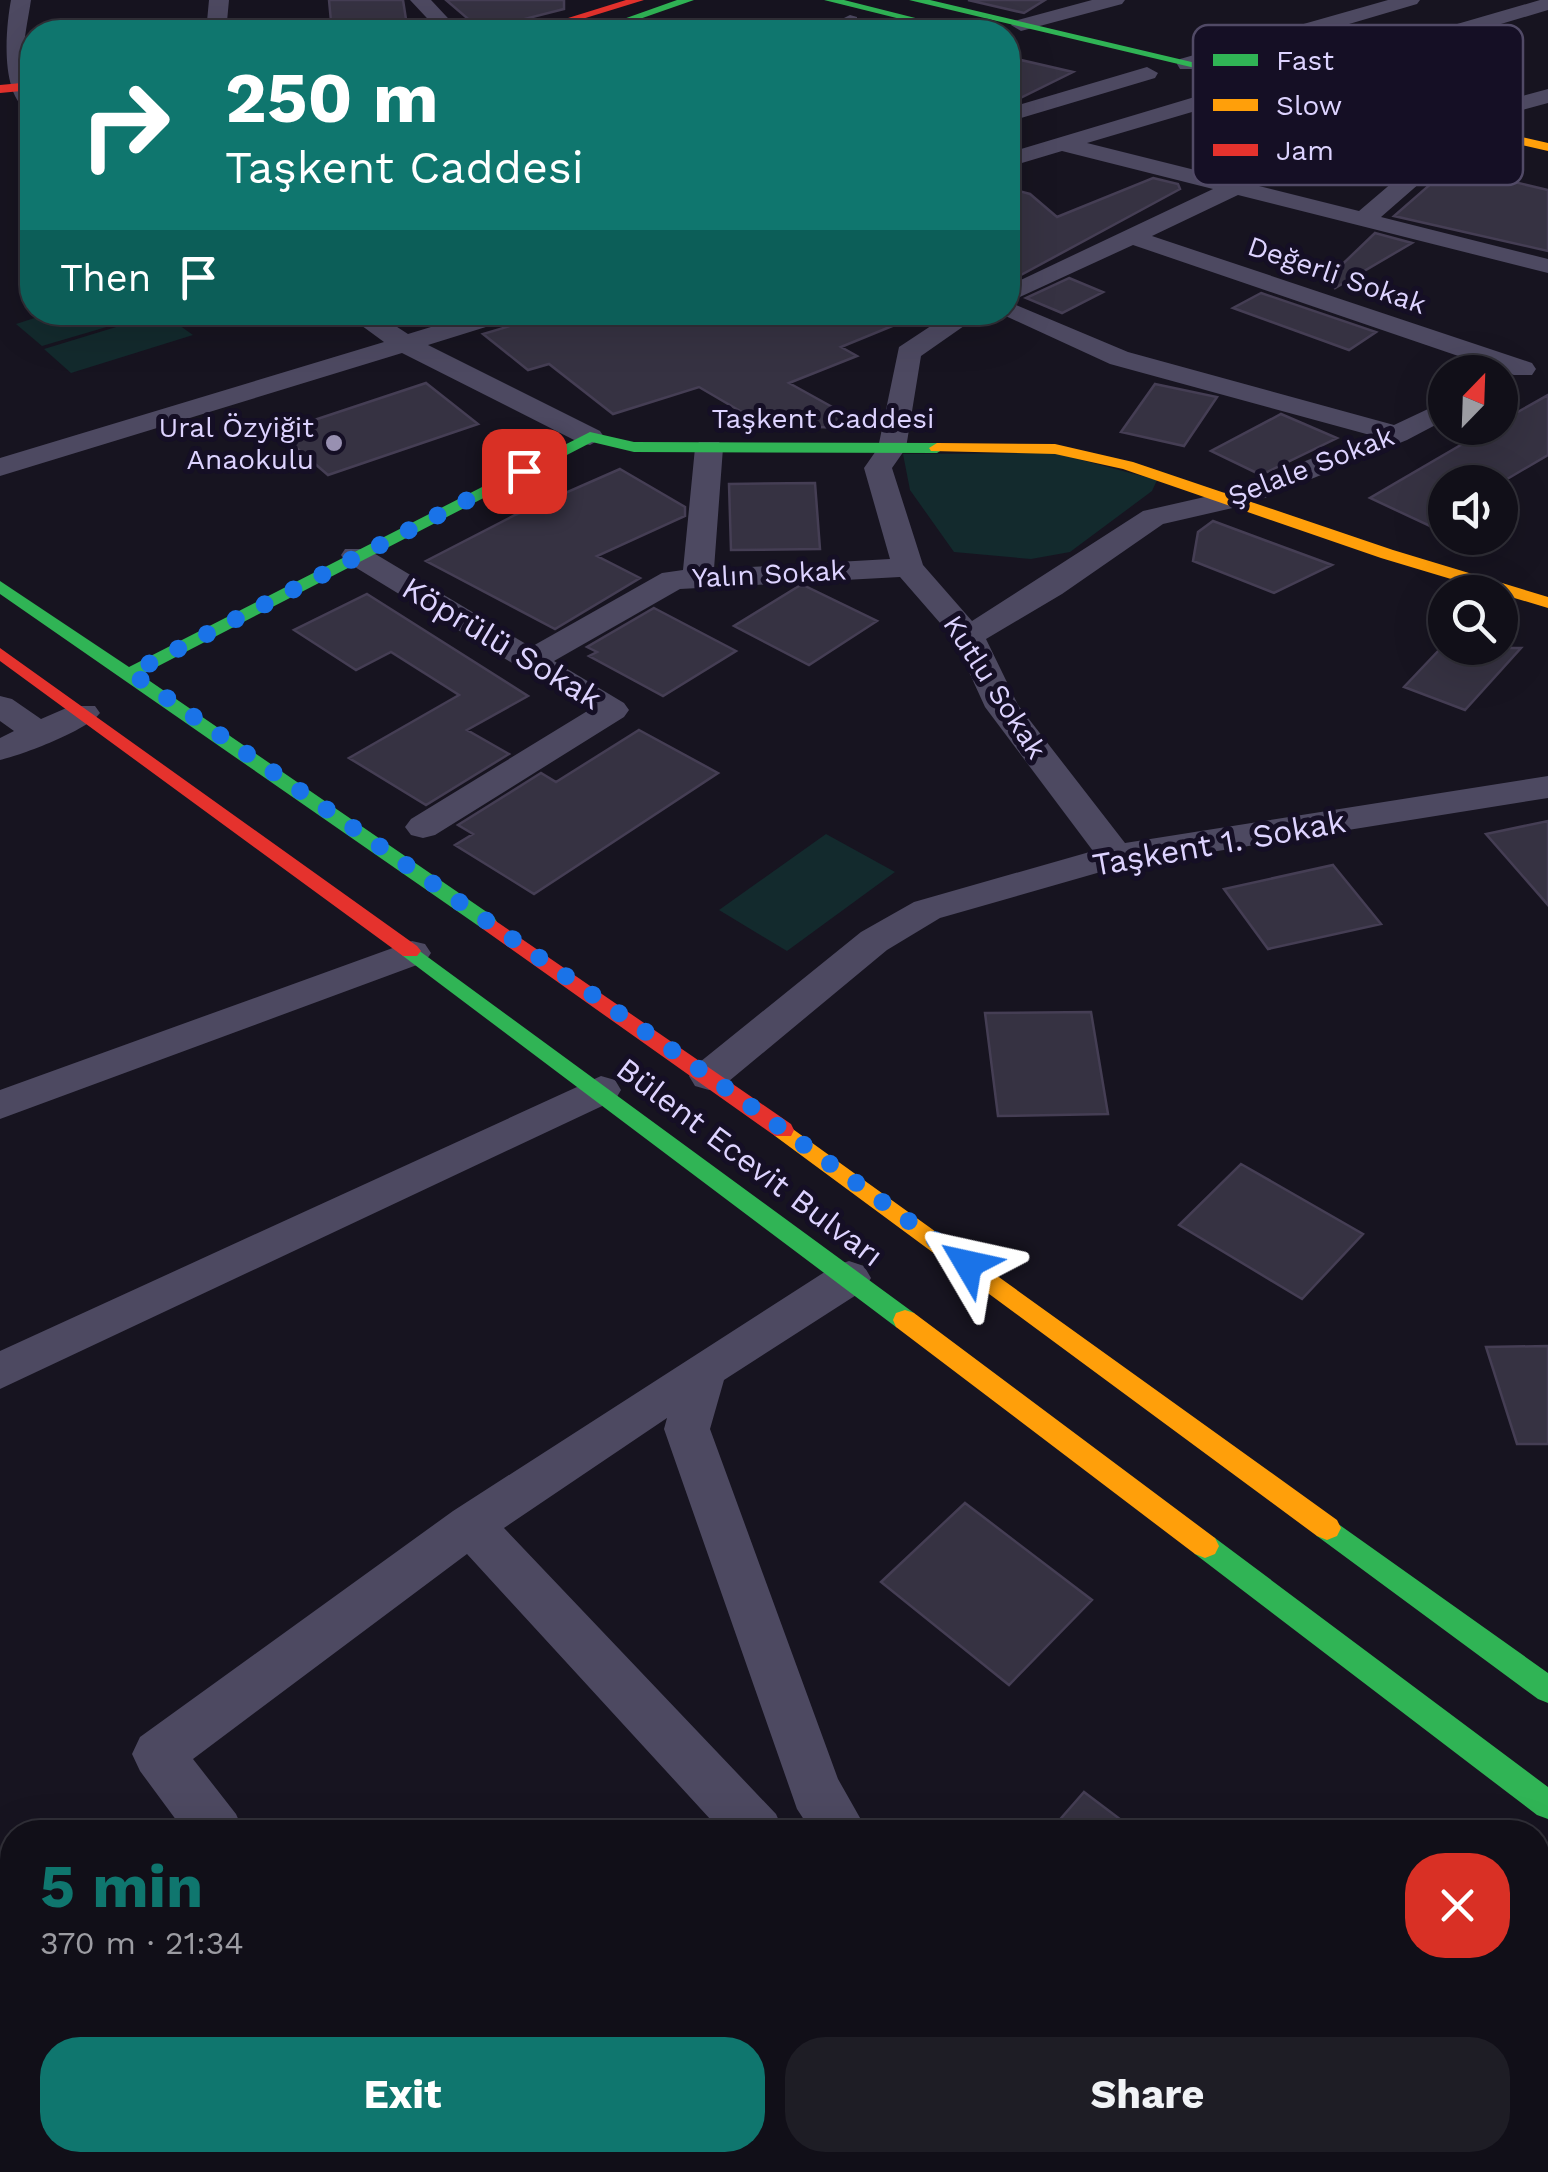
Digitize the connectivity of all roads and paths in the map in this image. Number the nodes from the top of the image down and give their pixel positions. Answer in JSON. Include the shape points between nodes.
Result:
{"nodes":[{"id":1,"x":20,"y":0,"type":"edge"},
{"id":2,"x":420,"y":0,"type":"edge"},
{"id":3,"x":638,"y":0,"type":"edge"},
{"id":4,"x":688,"y":0,"type":"edge"},
{"id":5,"x":830,"y":0,"type":"edge"},
{"id":6,"x":915,"y":0,"type":"edge"},
{"id":7,"x":1115,"y":0,"type":"edge"},
{"id":8,"x":1410,"y":0,"type":"edge"},
{"id":9,"x":1548,"y":4,"type":"edge"},
{"id":10,"x":439,"y":20,"type":"edge"},
{"id":11,"x":569,"y":20,"type":"edge"},
{"id":12,"x":623,"y":20,"type":"edge"},
{"id":13,"x":918,"y":20,"type":"edge"},
{"id":14,"x":975,"y":20,"type":"edge"},
{"id":15,"x":1323,"y":25,"type":"edge"},
{"id":16,"x":1476,"y":25,"type":"edge"},
{"id":17,"x":1020,"y":31,"type":"edge"},
{"id":18,"x":1020,"y":34,"type":"edge"},
{"id":19,"x":1020,"y":35,"type":"edge"},
{"id":20,"x":1193,"y":63,"type":"edge"},
{"id":21,"x":1188,"y":64,"type":"junction"},
{"id":22,"x":1193,"y":65,"type":"edge"},
{"id":23,"x":1146,"y":73,"type":"junction"},
{"id":24,"x":16,"y":81,"type":"edge"},
{"id":25,"x":1193,"y":85,"type":"edge"},
{"id":26,"x":1548,"y":96,"type":"edge"},
{"id":27,"x":1523,"y":103,"type":"edge"},
{"id":28,"x":1193,"y":105,"type":"edge"},
{"id":29,"x":1020,"y":111,"type":"edge"},
{"id":30,"x":1523,"y":141,"type":"edge"},
{"id":31,"x":1062,"y":144,"type":"junction"},
{"id":32,"x":1548,"y":147,"type":"edge"},
{"id":33,"x":1020,"y":156,"type":"edge"},
{"id":34,"x":1523,"y":164,"type":"edge"},
{"id":35,"x":1548,"y":170,"type":"edge"},
{"id":36,"x":1193,"y":176,"type":"edge"},
{"id":37,"x":1228,"y":185,"type":"edge"},
{"id":38,"x":1404,"y":185,"type":"edge"},
{"id":39,"x":1236,"y":187,"type":"junction"},
{"id":40,"x":1364,"y":219,"type":"junction"},
{"id":41,"x":1132,"y":237,"type":"junction"},
{"id":42,"x":1548,"y":266,"type":"edge"},
{"id":43,"x":1020,"y":290,"type":"edge"},
{"id":44,"x":1020,"y":315,"type":"edge"},
{"id":45,"x":377,"y":325,"type":"edge"},
{"id":46,"x":468,"y":325,"type":"edge"},
{"id":47,"x":948,"y":325,"type":"edge"},
{"id":48,"x":407,"y":344,"type":"junction"},
{"id":49,"x":1456,"y":355,"type":"edge"},
{"id":50,"x":1548,"y":355,"type":"edge"},
{"id":51,"x":1518,"y":371,"type":"edge"},
{"id":52,"x":1428,"y":418,"type":"edge"},
{"id":53,"x":1396,"y":434,"type":"junction"},
{"id":54,"x":590,"y":437,"type":"junction"},
{"id":55,"x":710,"y":448,"type":"junction"},
{"id":56,"x":892,"y":448,"type":"junction"},
{"id":57,"x":0,"y":467,"type":"edge"},
{"id":58,"x":1240,"y":498,"type":"junction"},
{"id":59,"x":356,"y":555,"type":"junction"},
{"id":60,"x":908,"y":567,"type":"junction"},
{"id":61,"x":698,"y":576,"type":"junction"},
{"id":62,"x":0,"y":586,"type":"edge"},
{"id":63,"x":1548,"y":602,"type":"edge"},
{"id":64,"x":970,"y":636,"type":"junction"},
{"id":65,"x":0,"y":653,"type":"edge"},
{"id":66,"x":532,"y":660,"type":"junction"},
{"id":67,"x":131,"y":673,"type":"junction"},
{"id":68,"x":0,"y":706,"type":"edge"},
{"id":69,"x":83,"y":714,"type":"junction"},
{"id":70,"x":40,"y":734,"type":"junction"},
{"id":71,"x":0,"y":750,"type":"edge"},
{"id":72,"x":1548,"y":787,"type":"edge"},
{"id":73,"x":423,"y":827,"type":"dead end"},
{"id":74,"x":1116,"y":856,"type":"junction"},
{"id":75,"x":412,"y":952,"type":"junction"},
{"id":76,"x":709,"y":1076,"type":"junction"},
{"id":77,"x":602,"y":1090,"type":"junction"},
{"id":78,"x":0,"y":1105,"type":"edge"},
{"id":79,"x":849,"y":1278,"type":"junction"},
{"id":80,"x":704,"y":1370,"type":"junction"},
{"id":81,"x":0,"y":1372,"type":"edge"},
{"id":82,"x":470,"y":1525,"type":"junction"},
{"id":83,"x":1548,"y":1690,"type":"edge"},
{"id":84,"x":1548,"y":1805,"type":"edge"},
{"id":85,"x":209,"y":1820,"type":"edge"},
{"id":86,"x":746,"y":1820,"type":"edge"},
{"id":87,"x":834,"y":1820,"type":"edge"}],
"edges":[{"from":1,"to":24,"type":"street"},
{"from":2,"to":10,"type":"street"},
{"from":3,"to":11,"type":"main road"},
{"from":4,"to":12,"type":"main road"},
{"from":5,"to":13,"type":"main road"},
{"from":6,"to":14,"type":"main road"},
{"from":7,"to":17,"type":"street"},
{"from":8,"to":15,"type":"street"},
{"from":9,"to":16,"type":"street"},
{"from":18,"to":21,"type":"main road"},
{"from":19,"to":23,"type":"main road"},
{"from":20,"to":21,"type":"street"},
{"from":21,"to":22,"type":"main road"},
{"from":23,"to":25,"type":"main road"},
{"from":23,"to":29,"type":"street"},
{"from":26,"to":27,"type":"street"},
{"from":28,"to":31,"type":"street"},
{"from":30,"to":32,"type":"main road"},
{"from":31,"to":33,"type":"street"},
{"from":31,"to":36,"type":"street"},
{"from":34,"to":35,"type":"main road"},
{"from":37,"to":39,"type":"street"},
{"from":38,"to":40,"type":"street"},
{"from":39,"to":40,"type":"street"},
{"from":39,"to":41,"type":"street"},
{"from":40,"to":42,"type":"street"},
{"from":41,"to":43,"type":"street"},
{"from":41,"to":49,"type":"street","name":"Değerli Sokak"},
{"from":44,"to":53,"type":"street","via":[[1119,358]]},
{"from":45,"to":48,"type":"street"},
{"from":46,"to":48,"type":"street"},
{"from":47,"to":56,"type":"street","name":"Kutlu Sokak","via":[[908,353]]},
{"from":48,"to":54,"type":"street"},
{"from":48,"to":57,"type":"street"},
{"from":50,"to":51,"type":"street"},
{"from":52,"to":53,"type":"street","name":"Şelale Sokak"},
{"from":53,"to":58,"type":"street","name":"Şelale Sokak"},
{"from":54,"to":55,"type":"main road","name":"Taşkent Caddesi","via":[[634,447]]},
{"from":54,"to":59,"type":"main road"},
{"from":55,"to":56,"type":"main road","name":"Taşkent Caddesi"},
{"from":55,"to":61,"type":"street"},
{"from":56,"to":58,"type":"main road","name":"Taşkent Caddesi","via":[[1055,449],[1106,457]]},
{"from":56,"to":60,"type":"street","name":"Kutlu Sokak","via":[[878,468]]},
{"from":58,"to":63,"type":"main road","name":"Taşkent Caddesi","via":[[1337,537]]},
{"from":58,"to":64,"type":"street","name":"Şelale Sokak","via":[[1153,517]]},
{"from":59,"to":66,"type":"street","name":"Köprülü Sokak"},
{"from":59,"to":67,"type":"main road"},
{"from":60,"to":61,"type":"street","name":"Yalın Sokak"},
{"from":60,"to":64,"type":"street","name":"Kutlu Sokak"},
{"from":61,"to":66,"type":"street","name":"Yalın Sokak","via":[[672,580]]},
{"from":62,"to":67,"type":"main road","name":"Bülent Ecevit Bulvarı"},
{"from":64,"to":74,"type":"street","name":"Kutlu Sokak","via":[[1002,707]]},
{"from":65,"to":69,"type":"main road","name":"Bülent Ecevit Bulvarı"},
{"from":66,"to":73,"type":"street","name":"Köprülü Sokak","via":[[612,710]]},
{"from":67,"to":76,"type":"main road","name":"Bülent Ecevit Bulvarı"},
{"from":68,"to":70,"type":"street"},
{"from":69,"to":70,"type":"street"},
{"from":69,"to":75,"type":"main road","name":"Bülent Ecevit Bulvarı"},
{"from":70,"to":71,"type":"street"},
{"from":72,"to":74,"type":"street","name":"Taşkent 1. Sokak"},
{"from":74,"to":76,"type":"street","name":"Taşkent 1. Sokak","via":[[926,910],[874,942]]},
{"from":75,"to":77,"type":"main road","name":"Bülent Ecevit Bulvarı"},
{"from":75,"to":78,"type":"street"},
{"from":76,"to":83,"type":"main road","name":"Bülent Ecevit Bulvarı"},
{"from":77,"to":79,"type":"main road","name":"Bülent Ecevit Bulvarı"},
{"from":77,"to":81,"type":"street"},
{"from":79,"to":80,"type":"street"},
{"from":79,"to":84,"type":"main road","name":"Bülent Ecevit Bulvarı"},
{"from":80,"to":82,"type":"street"},
{"from":80,"to":87,"type":"street","via":[[687,1429],[816,1791]]},
{"from":82,"to":85,"type":"street","via":[[158,1754]]},
{"from":82,"to":86,"type":"street"}]}
